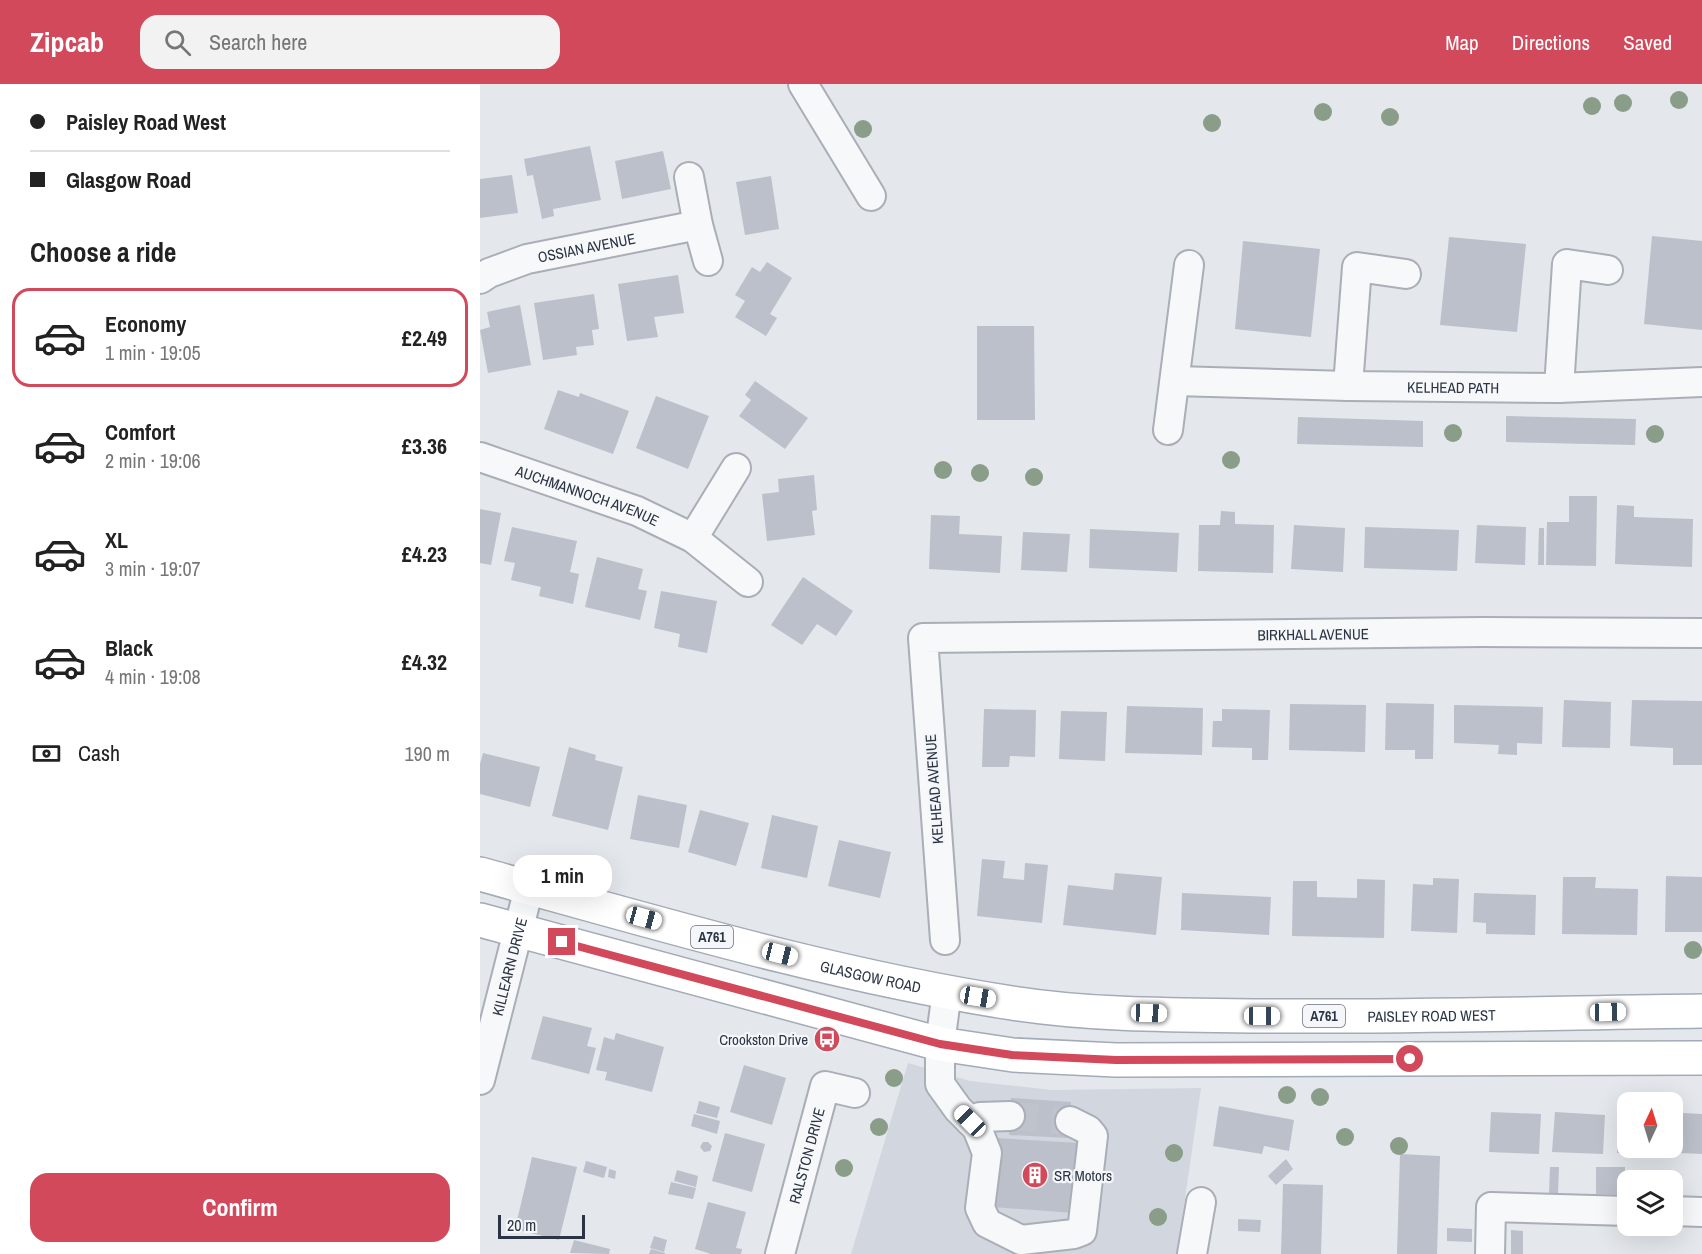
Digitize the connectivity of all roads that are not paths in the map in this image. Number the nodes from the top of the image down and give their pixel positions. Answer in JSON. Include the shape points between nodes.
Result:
{"nodes":[{"id":1,"x":803,"y":84,"type":"edge"},
{"id":2,"x":689,"y":177,"type":"dead end"},
{"id":3,"x":871,"y":196,"type":"dead end"},
{"id":4,"x":698,"y":225,"type":"junction"},
{"id":5,"x":708,"y":261,"type":"dead end"},
{"id":6,"x":1189,"y":265,"type":"dead end"},
{"id":7,"x":1608,"y":270,"type":"dead end"},
{"id":8,"x":1406,"y":274,"type":"dead end"},
{"id":9,"x":480,"y":279,"type":"edge"},
{"id":10,"x":1175,"y":381,"type":"junction"},
{"id":11,"x":1702,"y":382,"type":"edge"},
{"id":12,"x":1348,"y":386,"type":"junction"},
{"id":13,"x":1559,"y":388,"type":"junction"},
{"id":14,"x":1168,"y":430,"type":"dead end"},
{"id":15,"x":480,"y":457,"type":"edge"},
{"id":16,"x":736,"y":468,"type":"dead end"},
{"id":17,"x":693,"y":538,"type":"junction"},
{"id":18,"x":748,"y":582,"type":"dead end"},
{"id":19,"x":1702,"y":633,"type":"edge"},
{"id":20,"x":923,"y":638,"type":"joint"},
{"id":21,"x":480,"y":874,"type":"edge"},
{"id":22,"x":529,"y":888,"type":"junction"},
{"id":23,"x":480,"y":920,"type":"edge"},
{"id":24,"x":518,"y":930,"type":"junction"},
{"id":25,"x":945,"y":940,"type":"dead end"},
{"id":26,"x":947,"y":991,"type":"junction"},
{"id":27,"x":1702,"y":1011,"type":"edge"},
{"id":28,"x":1172,"y":1014,"type":"junction"},
{"id":29,"x":949,"y":1046,"type":"junction"},
{"id":30,"x":1702,"y":1058,"type":"edge"},
{"id":31,"x":1174,"y":1059,"type":"junction"},
{"id":32,"x":480,"y":1080,"type":"edge"},
{"id":33,"x":855,"y":1093,"type":"dead end"},
{"id":34,"x":1010,"y":1116,"type":"tunnel mouth"},
{"id":35,"x":970,"y":1121,"type":"junction"},
{"id":36,"x":1070,"y":1121,"type":"tunnel mouth"},
{"id":37,"x":1201,"y":1202,"type":"dead end"},
{"id":38,"x":1617,"y":1210,"type":"edge"},
{"id":39,"x":1683,"y":1212,"type":"edge"},
{"id":40,"x":1702,"y":1212,"type":"edge"},
{"id":41,"x":780,"y":1254,"type":"edge"},
{"id":42,"x":1192,"y":1254,"type":"edge"},
{"id":43,"x":1490,"y":1254,"type":"edge"}],
"edges":[{"from":1,"to":3,"type":"street"},
{"from":2,"to":4,"type":"street"},
{"from":4,"to":5,"type":"street"},
{"from":4,"to":9,"type":"street","name":"OSSIAN AVENUE","via":[[527,259]]},
{"from":6,"to":10,"type":"street"},
{"from":7,"to":13,"type":"street","via":[[1567,264]]},
{"from":8,"to":12,"type":"street","via":[[1357,267]]},
{"from":10,"to":12,"type":"street","name":"KELHEAD PATH"},
{"from":10,"to":14,"type":"street"},
{"from":11,"to":13,"type":"street","name":"KELHEAD PATH"},
{"from":12,"to":13,"type":"street","name":"KELHEAD PATH"},
{"from":15,"to":17,"type":"street","name":"AUCHMANNOCH AVENUE","via":[[637,511]]},
{"from":16,"to":17,"type":"street"},
{"from":17,"to":18,"type":"street","name":"AUCHMANNOCH AVENUE"},
{"from":19,"to":20,"type":"street","name":"BIRKHALL AVENUE"},
{"from":20,"to":25,"type":"street","name":"KELHEAD AVENUE"},
{"from":21,"to":22,"type":"main road","name":"GLASGOW ROAD","number":"A761"},
{"from":22,"to":24,"type":"street","name":"KILLEARN DRIVE"},
{"from":22,"to":26,"type":"main road","name":"GLASGOW ROAD","number":"A761","via":[[869,976]]},
{"from":23,"to":24,"type":"main road"},
{"from":24,"to":29,"type":"main road"},
{"from":24,"to":32,"type":"street","name":"KILLEARN DRIVE"},
{"from":26,"to":28,"type":"main road","name":"PAISLEY ROAD WEST","number":"A761","via":[[1079,1011]]},
{"from":26,"to":29,"type":"street"},
{"from":27,"to":28,"type":"main road","name":"PAISLEY ROAD WEST","number":"A761"},
{"from":28,"to":31,"type":"main road"},
{"from":29,"to":31,"type":"main road","via":[[1058,1058]]},
{"from":29,"to":35,"type":"street","via":[[940,1084]]},
{"from":30,"to":31,"type":"main road"},
{"from":33,"to":41,"type":"street","name":"RALSTON DRIVE","via":[[825,1086]]},
{"from":34,"to":35,"type":"street"},
{"from":35,"to":36,"type":"street","via":[[987,1153],[980,1208],[987,1223],[1021,1240],[1082,1231],[1093,1136]]},
{"from":37,"to":42,"type":"street"},
{"from":38,"to":43,"type":"street","via":[[1491,1208]]},
{"from":39,"to":40,"type":"street"}]}
